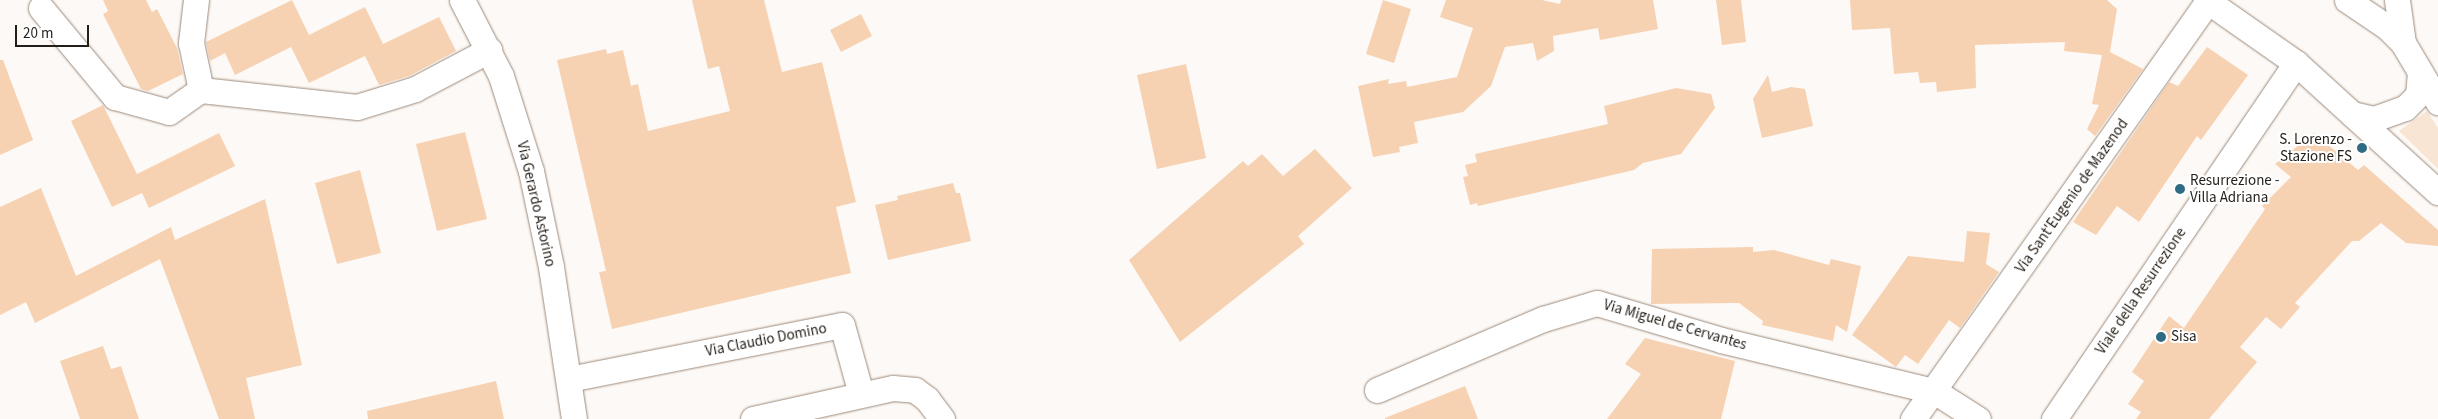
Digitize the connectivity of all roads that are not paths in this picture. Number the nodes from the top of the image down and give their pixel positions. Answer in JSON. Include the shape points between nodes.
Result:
{"nodes":[{"id":1,"x":196,"y":0,"type":"edge"},
{"id":2,"x":462,"y":0,"type":"edge"},
{"id":3,"x":2207,"y":0,"type":"edge"},
{"id":4,"x":2346,"y":0,"type":"edge"},
{"id":5,"x":2397,"y":0,"type":"edge"},
{"id":6,"x":41,"y":8,"type":"dead end"},
{"id":7,"x":2403,"y":43,"type":"junction"},
{"id":8,"x":489,"y":50,"type":"junction"},
{"id":9,"x":2296,"y":63,"type":"junction"},
{"id":10,"x":2420,"y":72,"type":"junction"},
{"id":11,"x":201,"y":90,"type":"junction"},
{"id":12,"x":2438,"y":102,"type":"edge"},
{"id":13,"x":2352,"y":114,"type":"junction"},
{"id":14,"x":2438,"y":192,"type":"edge"},
{"id":15,"x":569,"y":379,"type":"junction"},
{"id":16,"x":1376,"y":390,"type":"dead end"},
{"id":17,"x":1934,"y":391,"type":"junction"},
{"id":18,"x":860,"y":394,"type":"junction"},
{"id":19,"x":574,"y":419,"type":"edge"},
{"id":20,"x":753,"y":419,"type":"edge"},
{"id":21,"x":942,"y":419,"type":"edge"},
{"id":22,"x":1913,"y":419,"type":"edge"},
{"id":23,"x":1978,"y":419,"type":"edge"},
{"id":24,"x":2054,"y":419,"type":"edge"}],
"edges":[{"from":1,"to":11,"type":"street","via":[[191,43]]},
{"from":2,"to":8,"type":"street","name":"Via Gerardo Astorino"},
{"from":3,"to":9,"type":"street"},
{"from":3,"to":17,"type":"street","name":"Via Sant'Eugenio de Mazenod"},
{"from":4,"to":7,"type":"street","via":[[2387,26]]},
{"from":5,"to":7,"type":"street"},
{"from":6,"to":11,"type":"street","via":[[115,97],[169,112]]},
{"from":7,"to":10,"type":"street"},
{"from":8,"to":11,"type":"street","via":[[415,89],[358,107]]},
{"from":8,"to":15,"type":"street","name":"Via Gerardo Astorino","via":[[501,76],[531,171]]},
{"from":9,"to":13,"type":"street"},
{"from":9,"to":24,"type":"street","name":"Viale della Resurrezione"},
{"from":10,"to":12,"type":"street"},
{"from":10,"to":13,"type":"street","via":[[2418,95],[2405,108],[2374,119]]},
{"from":13,"to":14,"type":"street"},
{"from":15,"to":18,"type":"street","name":"Via Claudio Domino","via":[[842,325]]},
{"from":15,"to":19,"type":"street","name":"Via Gerardo Astorino"},
{"from":16,"to":17,"type":"street","name":"Via Miguel de Cervantes","via":[[1543,319],[1597,303],[1721,340]]},
{"from":17,"to":22,"type":"street","name":"Via Sant'Eugenio de Mazenod"},
{"from":17,"to":23,"type":"street","name":"Via Miguel de Cervantes"},
{"from":18,"to":20,"type":"street"},
{"from":18,"to":21,"type":"street","via":[[893,388],[915,390],[927,399]]}]}
